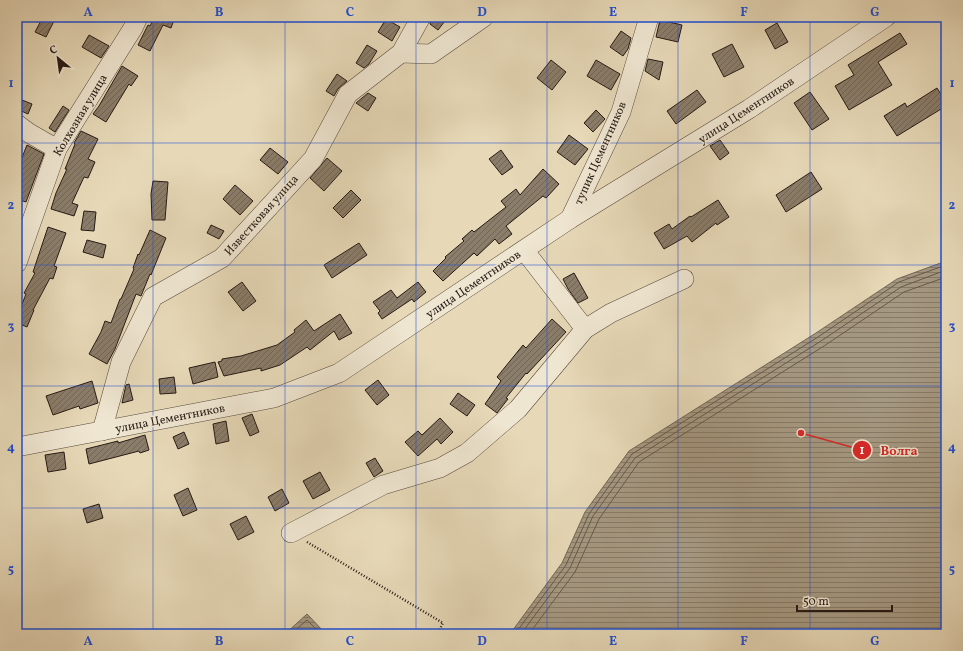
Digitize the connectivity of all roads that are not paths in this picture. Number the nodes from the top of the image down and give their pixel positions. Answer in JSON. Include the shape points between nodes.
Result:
{"nodes":[{"id":1,"x":138,"y":17,"type":"edge"},
{"id":2,"x":421,"y":17,"type":"edge"},
{"id":3,"x":484,"y":17,"type":"edge"},
{"id":4,"x":649,"y":17,"type":"edge"},
{"id":5,"x":886,"y":17,"type":"edge"},
{"id":6,"x":401,"y":53,"type":"junction"},
{"id":7,"x":17,"y":124,"type":"edge"},
{"id":8,"x":57,"y":149,"type":"junction"},
{"id":9,"x":570,"y":219,"type":"junction"},
{"id":10,"x":524,"y":250,"type":"junction"},
{"id":11,"x":17,"y":263,"type":"edge"},
{"id":12,"x":684,"y":279,"type":"dead end"},
{"id":13,"x":585,"y":329,"type":"junction"},
{"id":14,"x":102,"y":431,"type":"junction"},
{"id":15,"x":17,"y":447,"type":"edge"},
{"id":16,"x":291,"y":532,"type":"road end"}],
"edges":[{"from":1,"to":8,"type":"street","name":"Колхозная улица"},
{"from":2,"to":6,"type":"street","name":"Известковая улица"},
{"from":3,"to":6,"type":"street","via":[[431,54]]},
{"from":4,"to":9,"type":"street","name":"тупик Цементников","via":[[621,112]]},
{"from":5,"to":9,"type":"street","name":"улица Цементников","via":[[750,109]]},
{"from":6,"to":14,"type":"street","name":"Известковая улица","via":[[348,94],[313,159],[222,258],[153,297],[121,362]]},
{"from":7,"to":8,"type":"street"},
{"from":8,"to":11,"type":"street","name":"Колхозная улица"},
{"from":9,"to":10,"type":"street","name":"улица Цементников"},
{"from":10,"to":13,"type":"street"},
{"from":10,"to":14,"type":"street","name":"улица Цементников","via":[[339,373],[274,398]]},
{"from":12,"to":13,"type":"street","via":[[611,313]]},
{"from":13,"to":16,"type":"street","via":[[518,409],[468,453],[440,468],[383,485]]},
{"from":14,"to":15,"type":"street","name":"улица Цементников"}]}
